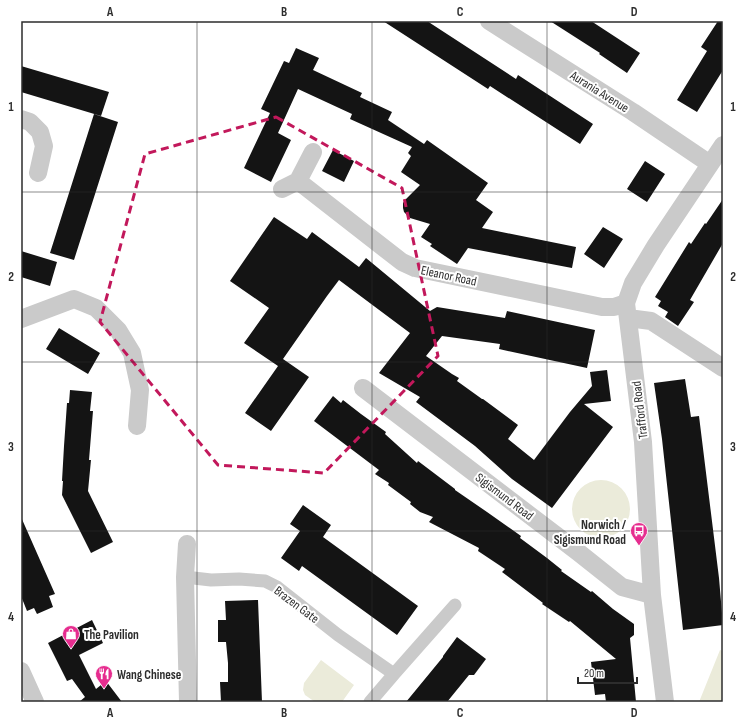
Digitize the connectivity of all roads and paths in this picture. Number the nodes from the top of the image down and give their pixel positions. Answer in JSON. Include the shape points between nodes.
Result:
{"nodes":[{"id":1,"x":490,"y":21,"type":"edge"},
{"id":2,"x":21,"y":119,"type":"edge"},
{"id":3,"x":723,"y":145,"type":"edge"},
{"id":4,"x":313,"y":152,"type":"dead end"},
{"id":5,"x":710,"y":164,"type":"junction"},
{"id":6,"x":38,"y":173,"type":"dead end"},
{"id":7,"x":298,"y":181,"type":"junction"},
{"id":8,"x":282,"y":190,"type":"dead end"},
{"id":9,"x":627,"y":310,"type":"junction"},
{"id":10,"x":21,"y":319,"type":"edge"},
{"id":11,"x":723,"y":368,"type":"edge"},
{"id":12,"x":363,"y":388,"type":"dead end"},
{"id":13,"x":137,"y":426,"type":"dead end"},
{"id":14,"x":187,"y":544,"type":"dead end"},
{"id":15,"x":185,"y":577,"type":"junction"},
{"id":16,"x":652,"y":595,"type":"junction"},
{"id":17,"x":455,"y":604,"type":"dead end"},
{"id":18,"x":21,"y":671,"type":"edge"},
{"id":19,"x":394,"y":674,"type":"junction"},
{"id":20,"x":35,"y":702,"type":"edge"},
{"id":21,"x":188,"y":702,"type":"edge"},
{"id":22,"x":370,"y":702,"type":"edge"},
{"id":23,"x":665,"y":702,"type":"edge"}],
"edges":[{"from":1,"to":5,"type":"street","name":"Aurania Avenue"},
{"from":2,"to":6,"type":"street","via":[[30,122],[40,132],[44,146]]},
{"from":3,"to":5,"type":"street","name":"Trafford Road"},
{"from":4,"to":7,"type":"street"},
{"from":5,"to":9,"type":"street","name":"Trafford Road","via":[[633,283]]},
{"from":7,"to":8,"type":"street"},
{"from":7,"to":9,"type":"street","name":"Eleanor Road","via":[[402,262],[415,268]]},
{"from":9,"to":11,"type":"street","name":"Eleanor Road","via":[[652,321]]},
{"from":9,"to":16,"type":"street","name":"Trafford Road","via":[[643,442]]},
{"from":10,"to":13,"type":"street","via":[[74,299],[96,308],[118,330],[132,353],[140,390]]},
{"from":12,"to":16,"type":"street","name":"Sigismund Road","via":[[622,588]]},
{"from":14,"to":15,"type":"street"},
{"from":15,"to":19,"type":"street","name":"Brazen Gate","via":[[265,581],[277,587],[338,635]]},
{"from":15,"to":21,"type":"street"},
{"from":16,"to":23,"type":"street","name":"Trafford Road"},
{"from":17,"to":19,"type":"street"},
{"from":18,"to":20,"type":"street"},
{"from":19,"to":22,"type":"street"}]}
